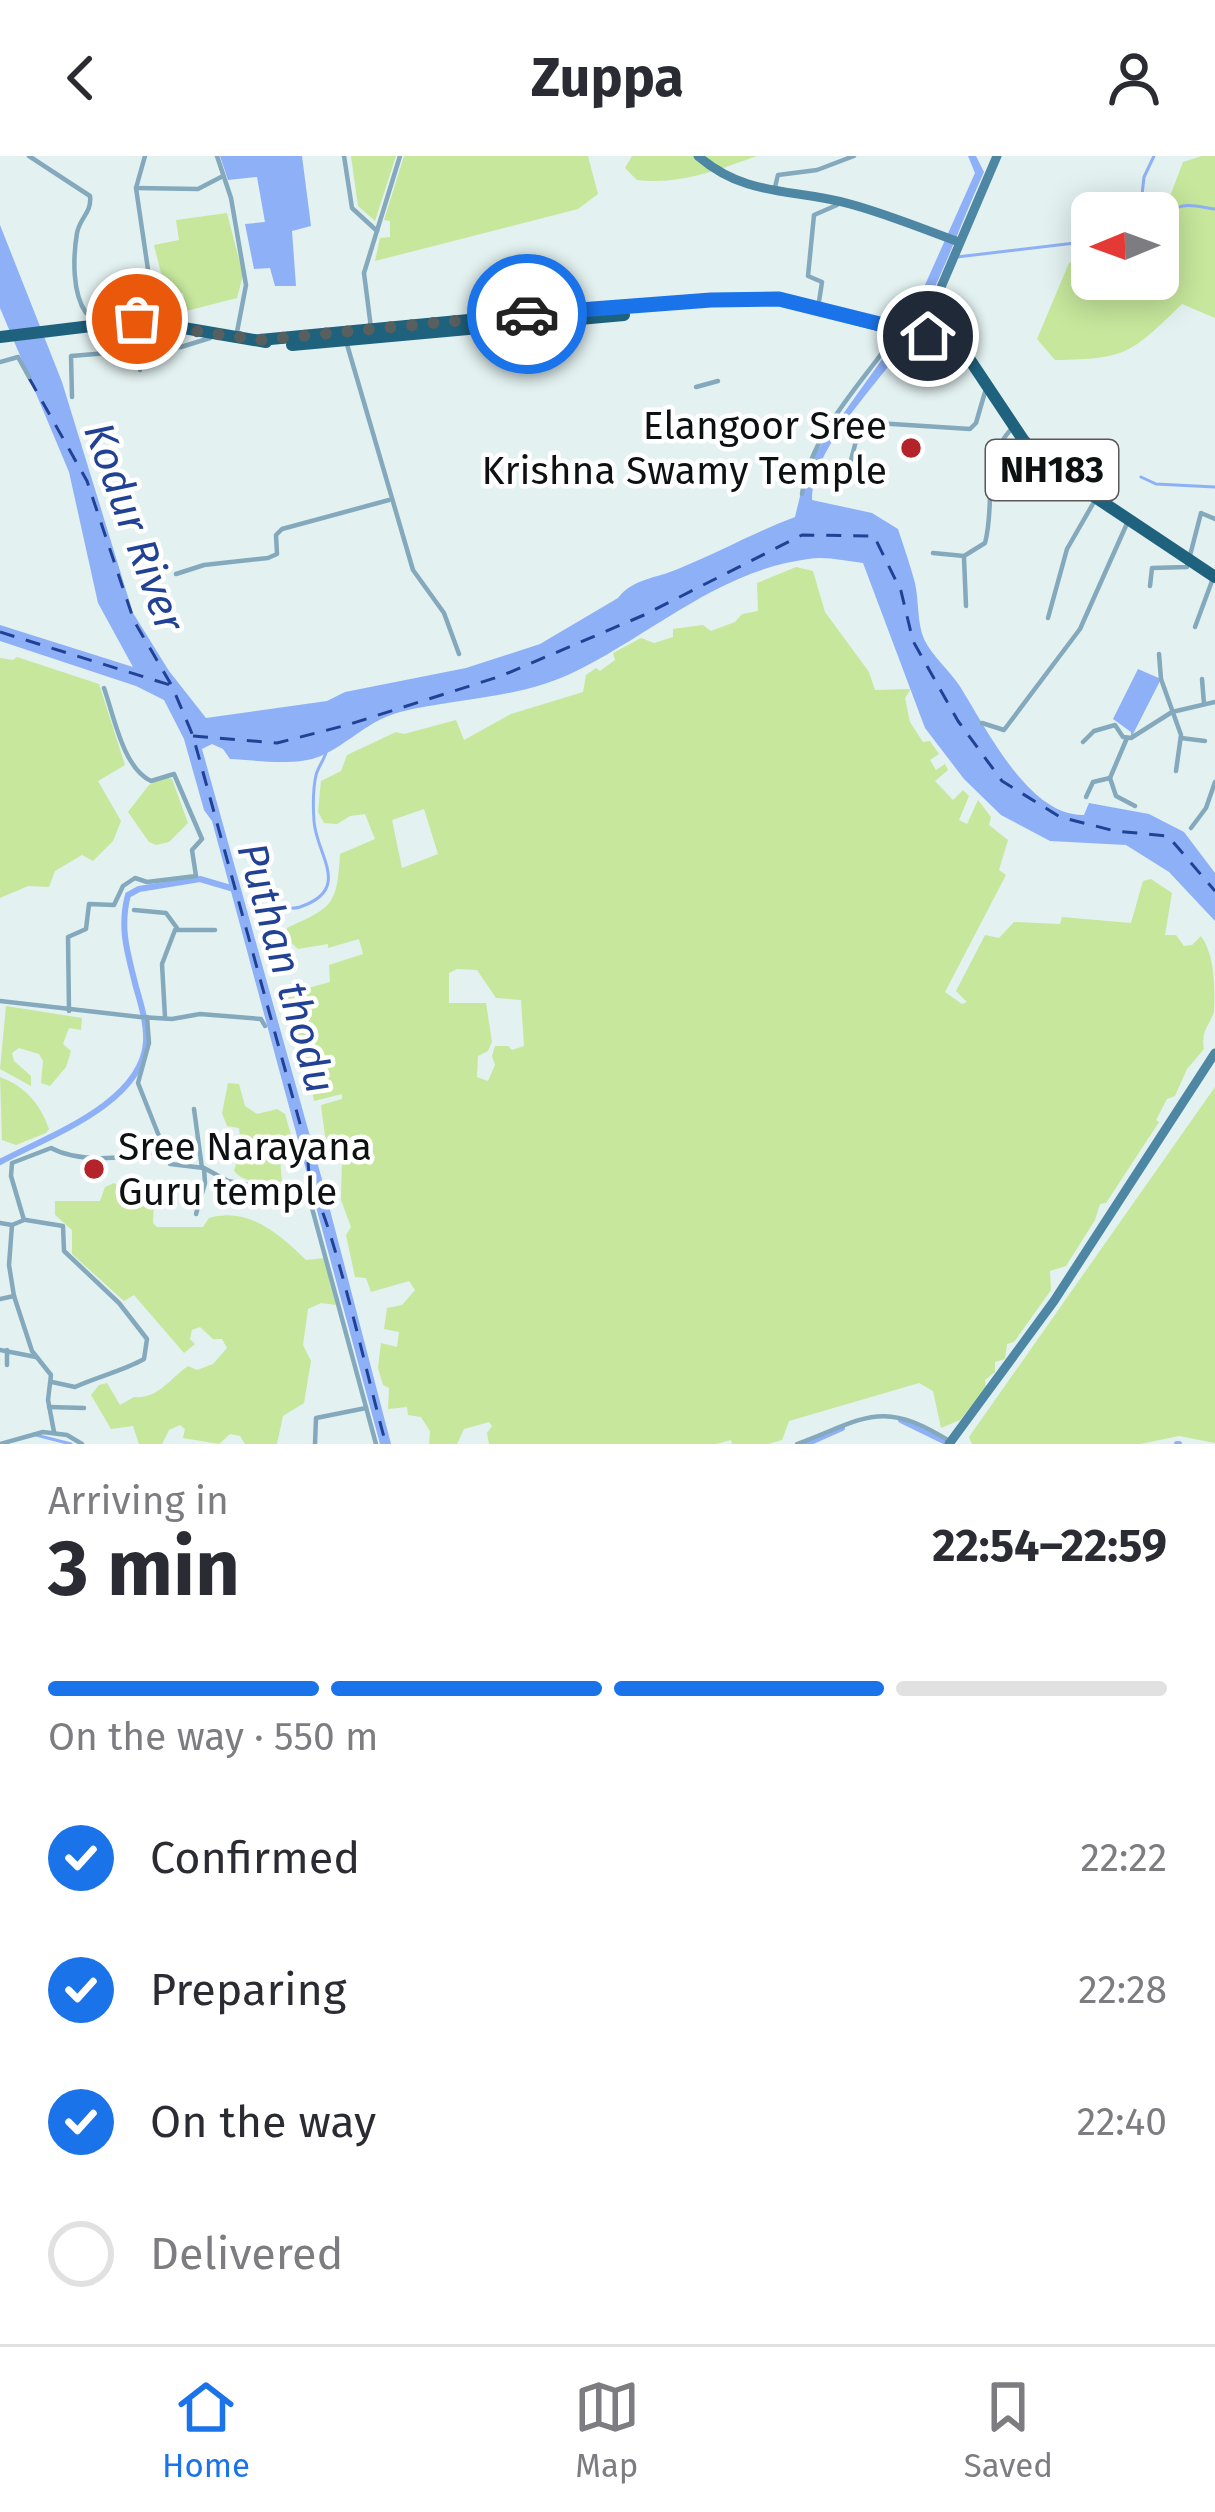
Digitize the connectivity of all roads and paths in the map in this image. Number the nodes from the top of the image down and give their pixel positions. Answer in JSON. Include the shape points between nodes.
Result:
{"nodes":[{"id":1,"x":29,"y":156,"type":"edge"},
{"id":2,"x":145,"y":156,"type":"edge"},
{"id":3,"x":217,"y":156,"type":"edge"},
{"id":4,"x":344,"y":156,"type":"edge"},
{"id":5,"x":400,"y":156,"type":"edge"},
{"id":6,"x":698,"y":156,"type":"edge"},
{"id":7,"x":854,"y":156,"type":"edge"},
{"id":8,"x":998,"y":158,"type":"edge"},
{"id":9,"x":224,"y":176,"type":"junction"},
{"id":10,"x":136,"y":188,"type":"junction"},
{"id":11,"x":774,"y":191,"type":"junction"},
{"id":12,"x":846,"y":203,"type":"junction"},
{"id":13,"x":377,"y":231,"type":"junction"},
{"id":14,"x":955,"y":251,"type":"junction"},
{"id":15,"x":818,"y":308,"type":"junction"},
{"id":16,"x":510,"y":321,"type":"junction"},
{"id":17,"x":137,"y":323,"type":"junction"},
{"id":18,"x":156,"y":324,"type":"junction"},
{"id":19,"x":371,"y":328,"type":"junction"},
{"id":20,"x":907,"y":331,"type":"junction"},
{"id":21,"x":215,"y":336,"type":"junction"},
{"id":22,"x":0,"y":337,"type":"edge"},
{"id":23,"x":236,"y":338,"type":"junction"},
{"id":24,"x":260,"y":340,"type":"junction"},
{"id":25,"x":346,"y":340,"type":"junction"},
{"id":26,"x":137,"y":351,"type":"junction"},
{"id":27,"x":0,"y":362,"type":"edge"},
{"id":28,"x":140,"y":370,"type":"dead end"},
{"id":29,"x":28,"y":376,"type":"dead end"},
{"id":30,"x":718,"y":381,"type":"dead end"},
{"id":31,"x":696,"y":387,"type":"dead end"},
{"id":32,"x":990,"y":388,"type":"junction"},
{"id":33,"x":72,"y":398,"type":"dead end"},
{"id":34,"x":1014,"y":426,"type":"junction"},
{"id":35,"x":839,"y":484,"type":"dead end"},
{"id":36,"x":802,"y":494,"type":"dead end"},
{"id":37,"x":1097,"y":497,"type":"junction"},
{"id":38,"x":389,"y":500,"type":"junction"},
{"id":39,"x":1129,"y":519,"type":"junction"},
{"id":40,"x":1215,"y":519,"type":"edge"},
{"id":41,"x":933,"y":553,"type":"dead end"},
{"id":42,"x":964,"y":556,"type":"junction"},
{"id":43,"x":1189,"y":558,"type":"junction"},
{"id":44,"x":176,"y":574,"type":"dead end"},
{"id":45,"x":1215,"y":577,"type":"edge"},
{"id":46,"x":1150,"y":586,"type":"dead end"},
{"id":47,"x":967,"y":606,"type":"dead end"},
{"id":48,"x":1048,"y":618,"type":"dead end"},
{"id":49,"x":1195,"y":627,"type":"dead end"},
{"id":50,"x":459,"y":654,"type":"dead end"},
{"id":51,"x":1159,"y":654,"type":"dead end"},
{"id":52,"x":1202,"y":679,"type":"dead end"},
{"id":53,"x":104,"y":688,"type":"dead end"},
{"id":54,"x":1215,"y":702,"type":"edge"},
{"id":55,"x":1204,"y":704,"type":"junction"},
{"id":56,"x":1172,"y":712,"type":"junction"},
{"id":57,"x":982,"y":723,"type":"dead end"},
{"id":58,"x":1126,"y":738,"type":"junction"},
{"id":59,"x":1181,"y":738,"type":"junction"},
{"id":60,"x":1205,"y":741,"type":"dead end"},
{"id":61,"x":1083,"y":742,"type":"dead end"},
{"id":62,"x":1176,"y":770,"type":"dead end"},
{"id":63,"x":1110,"y":778,"type":"junction"},
{"id":64,"x":1215,"y":782,"type":"edge"},
{"id":65,"x":1086,"y":797,"type":"dead end"},
{"id":66,"x":1135,"y":806,"type":"dead end"},
{"id":67,"x":1191,"y":828,"type":"dead end"},
{"id":68,"x":134,"y":910,"type":"dead end"},
{"id":69,"x":177,"y":928,"type":"junction"},
{"id":70,"x":214,"y":930,"type":"dead end"},
{"id":71,"x":0,"y":1000,"type":"edge"},
{"id":72,"x":69,"y":1011,"type":"junction"},
{"id":73,"x":144,"y":1017,"type":"junction"},
{"id":74,"x":165,"y":1018,"type":"junction"},
{"id":75,"x":265,"y":1026,"type":"dead end"},
{"id":76,"x":1215,"y":1053,"type":"edge"},
{"id":77,"x":194,"y":1109,"type":"dead end"},
{"id":78,"x":165,"y":1150,"type":"junction"},
{"id":79,"x":203,"y":1168,"type":"junction"},
{"id":80,"x":196,"y":1214,"type":"dead end"},
{"id":81,"x":24,"y":1220,"type":"junction"},
{"id":82,"x":0,"y":1223,"type":"edge"},
{"id":83,"x":12,"y":1225,"type":"junction"},
{"id":84,"x":14,"y":1296,"type":"junction"},
{"id":85,"x":0,"y":1298,"type":"edge"},
{"id":86,"x":4,"y":1350,"type":"edge"},
{"id":87,"x":36,"y":1357,"type":"junction"},
{"id":88,"x":7,"y":1365,"type":"dead end"},
{"id":89,"x":52,"y":1382,"type":"junction"},
{"id":90,"x":49,"y":1407,"type":"junction"},
{"id":91,"x":84,"y":1408,"type":"dead end"},
{"id":92,"x":366,"y":1408,"type":"junction"},
{"id":93,"x":54,"y":1432,"type":"junction"},
{"id":94,"x":31,"y":1433,"type":"junction"},
{"id":95,"x":32,"y":1443,"type":"edge"},
{"id":96,"x":950,"y":1443,"type":"edge"},
{"id":97,"x":0,"y":1444,"type":"edge"},
{"id":98,"x":82,"y":1444,"type":"edge"},
{"id":99,"x":315,"y":1444,"type":"edge"},
{"id":100,"x":376,"y":1444,"type":"edge"},
{"id":101,"x":797,"y":1444,"type":"edge"}],
"edges":[{"from":1,"to":17,"type":"street","via":[[90,196],[77,231],[81,308]]},
{"from":2,"to":10,"type":"street"},
{"from":3,"to":9,"type":"street"},
{"from":4,"to":13,"type":"street","via":[[352,208]]},
{"from":5,"to":13,"type":"street"},
{"from":6,"to":11,"type":"main road","via":[[731,180]]},
{"from":7,"to":11,"type":"street","via":[[778,175]]},
{"from":8,"to":14,"type":"main road"},
{"from":9,"to":10,"type":"street","via":[[198,189]]},
{"from":9,"to":23,"type":"street","via":[[246,285]]},
{"from":10,"to":18,"type":"street"},
{"from":11,"to":12,"type":"main road"},
{"from":12,"to":14,"type":"main road"},
{"from":12,"to":15,"type":"street","via":[[814,212],[808,275],[822,282]]},
{"from":13,"to":19,"type":"street","via":[[364,273]]},
{"from":14,"to":20,"type":"main road"},
{"from":15,"to":16,"type":"highway","number":"NH183","via":[[769,299]]},
{"from":15,"to":20,"type":"highway","number":"NH183"},
{"from":16,"to":19,"type":"highway","number":"NH183"},
{"from":16,"to":25,"type":"highway","number":"NH183"},
{"from":17,"to":18,"type":"highway","number":"NH183"},
{"from":17,"to":22,"type":"highway","number":"NH183"},
{"from":18,"to":21,"type":"highway","number":"NH183"},
{"from":19,"to":24,"type":"highway","number":"NH183"},
{"from":20,"to":32,"type":"highway","number":"NH183","via":[[961,351]]},
{"from":20,"to":36,"type":"street","via":[[816,448]]},
{"from":21,"to":23,"type":"highway","number":"NH183"},
{"from":21,"to":26,"type":"street"},
{"from":23,"to":24,"type":"highway","number":"NH183"},
{"from":24,"to":25,"type":"highway","number":"NH183"},
{"from":25,"to":38,"type":"street"},
{"from":26,"to":28,"type":"street"},
{"from":26,"to":33,"type":"street","via":[[71,356]]},
{"from":27,"to":29,"type":"street","via":[[18,357]]},
{"from":30,"to":31,"type":"street"},
{"from":32,"to":34,"type":"highway","number":"NH183"},
{"from":32,"to":35,"type":"street","via":[[970,429],[861,422]]},
{"from":34,"to":37,"type":"highway","number":"NH183","via":[[1053,470]]},
{"from":34,"to":42,"type":"street","via":[[989,479],[985,543]]},
{"from":37,"to":39,"type":"highway","number":"NH183"},
{"from":37,"to":48,"type":"street","via":[[1066,549]]},
{"from":38,"to":44,"type":"street","via":[[282,529],[278,554],[268,558]]},
{"from":38,"to":50,"type":"street","via":[[416,579],[440,607]]},
{"from":39,"to":43,"type":"highway","number":"NH183"},
{"from":39,"to":57,"type":"street","via":[[1080,629],[1004,730]]},
{"from":40,"to":43,"type":"street","via":[[1201,513]]},
{"from":41,"to":42,"type":"street"},
{"from":42,"to":47,"type":"street"},
{"from":43,"to":45,"type":"highway","number":"NH183"},
{"from":43,"to":46,"type":"street","via":[[1182,569],[1152,568]]},
{"from":45,"to":49,"type":"street"},
{"from":51,"to":56,"type":"street"},
{"from":52,"to":55,"type":"street"},
{"from":53,"to":72,"type":"street","via":[[140,776],[174,774],[202,839],[193,850],[196,876],[135,878],[114,905],[89,904],[86,929],[68,937]]},
{"from":54,"to":55,"type":"street"},
{"from":55,"to":56,"type":"street"},
{"from":56,"to":58,"type":"street"},
{"from":56,"to":59,"type":"street"},
{"from":58,"to":61,"type":"street","via":[[1115,724]]},
{"from":58,"to":63,"type":"street"},
{"from":59,"to":60,"type":"street"},
{"from":59,"to":62,"type":"street"},
{"from":63,"to":65,"type":"street","via":[[1093,782]]},
{"from":63,"to":66,"type":"street","via":[[1116,796]]},
{"from":64,"to":67,"type":"street"},
{"from":68,"to":69,"type":"street","via":[[166,913]]},
{"from":69,"to":70,"type":"street"},
{"from":69,"to":74,"type":"street","via":[[164,952]]},
{"from":71,"to":72,"type":"street"},
{"from":72,"to":73,"type":"street"},
{"from":73,"to":74,"type":"street"},
{"from":73,"to":78,"type":"street","via":[[149,1043],[139,1082]]},
{"from":74,"to":75,"type":"street","via":[[261,1019]]},
{"from":76,"to":96,"type":"main road","via":[[1054,1301]]},
{"from":77,"to":79,"type":"street"},
{"from":78,"to":79,"type":"street","via":[[173,1166]]},
{"from":78,"to":81,"type":"street","via":[[105,1159],[51,1148],[12,1163]]},
{"from":79,"to":80,"type":"street"},
{"from":79,"to":92,"type":"street","via":[[250,1185],[308,1186]]},
{"from":81,"to":83,"type":"street"},
{"from":81,"to":89,"type":"street","via":[[63,1226],[64,1251],[147,1340],[137,1364],[75,1387]]},
{"from":82,"to":83,"type":"street"},
{"from":83,"to":84,"type":"street"},
{"from":84,"to":85,"type":"street"},
{"from":84,"to":87,"type":"street"},
{"from":86,"to":87,"type":"street"},
{"from":86,"to":88,"type":"street"},
{"from":87,"to":89,"type":"street"},
{"from":89,"to":90,"type":"street"},
{"from":90,"to":91,"type":"street"},
{"from":90,"to":93,"type":"street"},
{"from":92,"to":99,"type":"street","via":[[316,1418]]},
{"from":92,"to":100,"type":"street"},
{"from":93,"to":94,"type":"street"},
{"from":93,"to":98,"type":"street"},
{"from":94,"to":95,"type":"street"},
{"from":94,"to":97,"type":"street"},
{"from":96,"to":101,"type":"street","via":[[890,1414]]}]}
